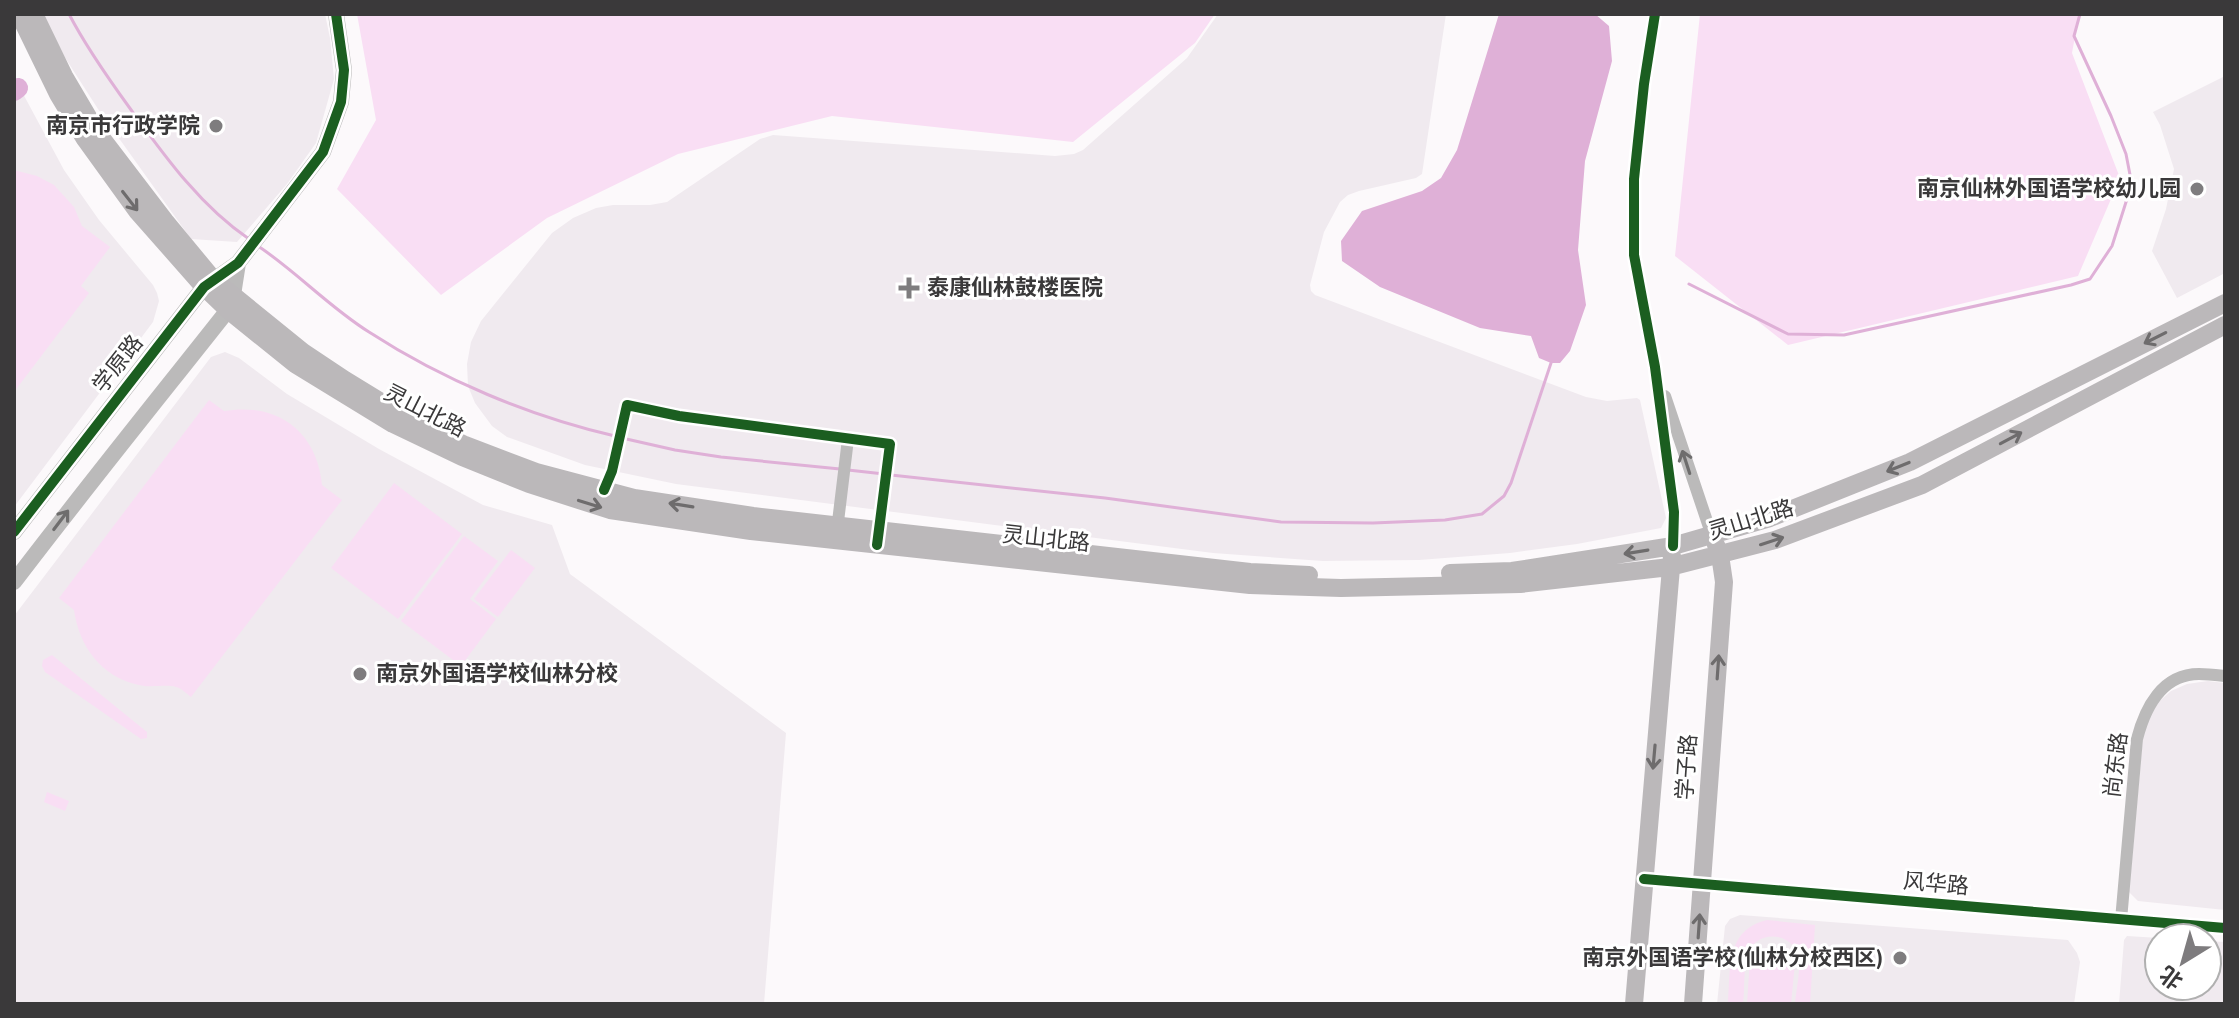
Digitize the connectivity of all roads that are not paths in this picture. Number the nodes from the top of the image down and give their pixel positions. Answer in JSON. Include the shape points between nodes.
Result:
{"nodes":[{"id":1,"x":19,"y":14,"type":"edge"},
{"id":2,"x":34,"y":14,"type":"edge"},
{"id":3,"x":336,"y":14,"type":"edge"},
{"id":4,"x":1655,"y":14,"type":"edge"},
{"id":5,"x":238,"y":263,"type":"junction"},
{"id":6,"x":209,"y":283,"type":"junction"},
{"id":7,"x":230,"y":303,"type":"junction"},
{"id":8,"x":2225,"y":303,"type":"edge"},
{"id":9,"x":2225,"y":325,"type":"edge"},
{"id":10,"x":1655,"y":367,"type":"junction"},
{"id":11,"x":848,"y":439,"type":"junction"},
{"id":12,"x":604,"y":490,"type":"junction"},
{"id":13,"x":14,"y":532,"type":"edge"},
{"id":14,"x":837,"y":533,"type":"junction"},
{"id":15,"x":1712,"y":536,"type":"junction"},
{"id":16,"x":878,"y":538,"type":"junction"},
{"id":17,"x":1673,"y":546,"type":"junction"},
{"id":18,"x":1720,"y":555,"type":"junction"},
{"id":19,"x":1670,"y":567,"type":"junction"},
{"id":20,"x":14,"y":582,"type":"edge"},
{"id":21,"x":2225,"y":676,"type":"edge"},
{"id":22,"x":1644,"y":879,"type":"junction"},
{"id":23,"x":1702,"y":885,"type":"junction"},
{"id":24,"x":2121,"y":920,"type":"junction"},
{"id":25,"x":2225,"y":928,"type":"edge"},
{"id":26,"x":1634,"y":1004,"type":"edge"},
{"id":27,"x":1693,"y":1004,"type":"edge"}],
"edges":[{"from":1,"to":6,"type":"main road","name":"灵山北路","one_way":true,"via":[[58,94],[110,176]]},
{"from":2,"to":6,"type":"main road","name":"灵山北路","via":[[97,132]]},
{"from":3,"to":5,"type":"street","name":"学原路","via":[[344,70],[341,102],[323,152]]},
{"from":4,"to":10,"type":"street","via":[[1634,179],[1634,255]]},
{"from":5,"to":6,"type":"street","name":"学原路"},
{"from":5,"to":7,"type":"street","name":"学原路"},
{"from":6,"to":7,"type":"main road","name":"灵山北路"},
{"from":6,"to":13,"type":"street","name":"学原路"},
{"from":7,"to":12,"type":"main road","name":"灵山北路","via":[[394,410],[465,445]]},
{"from":7,"to":14,"type":"main road","name":"灵山北路","one_way":true,"via":[[295,364],[393,424],[529,484],[629,513]]},
{"from":20,"to":7,"type":"street","name":"学原路","one_way":true},
{"from":8,"to":15,"type":"main road","name":"灵山北路","one_way":true,"via":[[1910,462]]},
{"from":18,"to":9,"type":"main road","name":"灵山北路","one_way":true,"via":[[1922,485]]},
{"from":15,"to":10,"type":"street","one_way":true},
{"from":10,"to":17,"type":"street","via":[[1674,512]]},
{"from":11,"to":12,"type":"street","via":[[627,405]]},
{"from":11,"to":14,"type":"street"},
{"from":11,"to":16,"type":"street","via":[[890,444]]},
{"from":14,"to":12,"type":"main road","name":"灵山北路","one_way":true},
{"from":14,"to":16,"type":"main road","name":"灵山北路"},
{"from":15,"to":17,"type":"main road","name":"灵山北路"},
{"from":15,"to":18,"type":"main road","name":"学子路"},
{"from":17,"to":16,"type":"main road","name":"灵山北路","one_way":true,"via":[[1512,571],[1341,576]]},
{"from":16,"to":19,"type":"main road","name":"灵山北路","via":[[1250,585],[1520,584]]},
{"from":17,"to":19,"type":"main road","name":"学子路"},
{"from":18,"to":19,"type":"main road","name":"灵山北路"},
{"from":23,"to":18,"type":"main road","name":"学子路","one_way":true,"via":[[1724,582]]},
{"from":19,"to":22,"type":"main road","name":"学子路","one_way":true},
{"from":21,"to":24,"type":"street","name":"尚东路","via":[[2197,674],[2173,680],[2143,716]]},
{"from":22,"to":23,"type":"street","name":"风华路"},
{"from":22,"to":26,"type":"main road","name":"学子路"},
{"from":23,"to":24,"type":"street","name":"风华路"},
{"from":27,"to":23,"type":"main road","name":"学子路","one_way":true},
{"from":24,"to":25,"type":"street","name":"风华路"}]}
